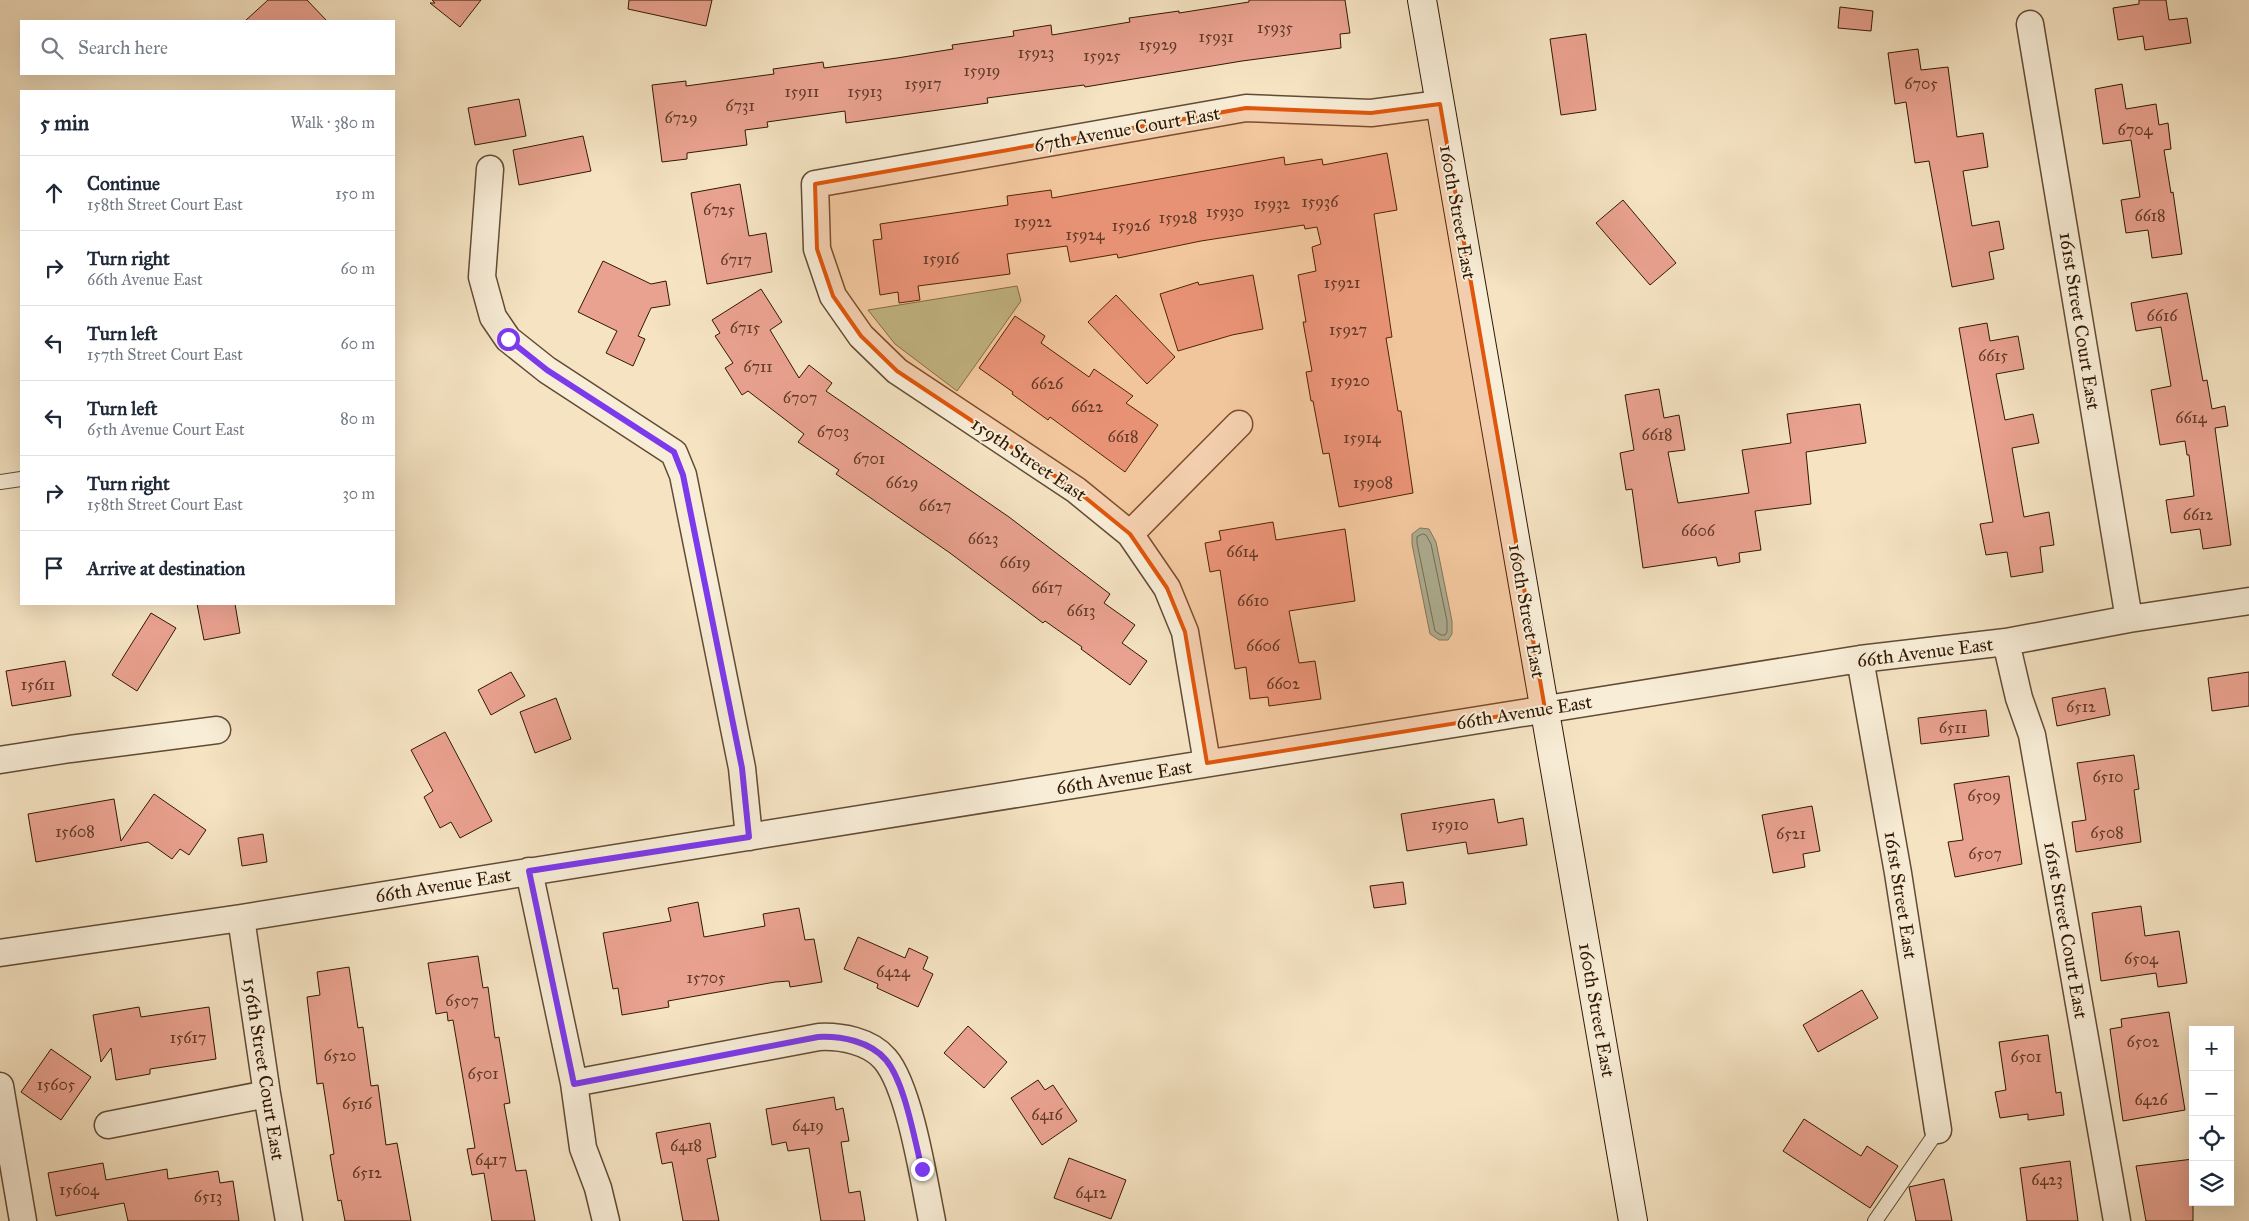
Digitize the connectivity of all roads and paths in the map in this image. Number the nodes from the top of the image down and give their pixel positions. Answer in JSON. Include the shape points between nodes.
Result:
{"nodes":[{"id":1,"x":1422,"y":0,"type":"edge"},
{"id":2,"x":2030,"y":24,"type":"dead end"},
{"id":3,"x":1440,"y":104,"type":"junction"},
{"id":4,"x":490,"y":169,"type":"dead end"},
{"id":5,"x":815,"y":184,"type":"joint"},
{"id":6,"x":1239,"y":424,"type":"dead end"},
{"id":7,"x":20,"y":479,"type":"edge"},
{"id":8,"x":0,"y":482,"type":"edge"},
{"id":9,"x":1130,"y":534,"type":"junction"},
{"id":10,"x":2249,"y":601,"type":"edge"},
{"id":11,"x":2129,"y":619,"type":"junction"},
{"id":12,"x":2006,"y":642,"type":"junction"},
{"id":13,"x":1860,"y":659,"type":"junction"},
{"id":14,"x":1545,"y":709,"type":"junction"},
{"id":15,"x":217,"y":730,"type":"dead end"},
{"id":16,"x":0,"y":760,"type":"edge"},
{"id":17,"x":1207,"y":763,"type":"junction"},
{"id":18,"x":749,"y":837,"type":"junction"},
{"id":19,"x":529,"y":871,"type":"junction"},
{"id":20,"x":241,"y":918,"type":"junction"},
{"id":21,"x":0,"y":953,"type":"edge"},
{"id":22,"x":574,"y":1084,"type":"junction"},
{"id":23,"x":0,"y":1086,"type":"edge"},
{"id":24,"x":267,"y":1094,"type":"junction"},
{"id":25,"x":108,"y":1125,"type":"dead end"},
{"id":26,"x":1938,"y":1130,"type":"joint"},
{"id":27,"x":8,"y":1175,"type":"edge"},
{"id":28,"x":23,"y":1221,"type":"edge"},
{"id":29,"x":289,"y":1221,"type":"edge"},
{"id":30,"x":606,"y":1221,"type":"edge"},
{"id":31,"x":932,"y":1221,"type":"edge"},
{"id":32,"x":1633,"y":1221,"type":"edge"},
{"id":33,"x":1875,"y":1221,"type":"edge"},
{"id":34,"x":2117,"y":1221,"type":"edge"}],
"edges":[{"from":1,"to":3,"type":"main road","name":"160th Street East"},
{"from":2,"to":11,"type":"street","name":"161st Street Court East"},
{"from":3,"to":5,"type":"street","name":"67th Avenue Court East","via":[[1371,113],[1246,108]]},
{"from":3,"to":14,"type":"main road","name":"160th Street East"},
{"from":4,"to":18,"type":"street","via":[[482,276],[494,317],[508,339],[547,370],[674,452],[683,475],[742,768]]},
{"from":5,"to":9,"type":"street","name":"159th Street East","via":[[817,249],[833,296],[861,336],[897,371],[1076,490]]},
{"from":6,"to":9,"type":"street"},
{"from":7,"to":8,"type":"lane"},
{"from":9,"to":17,"type":"street","name":"159th Street East","via":[[1167,588],[1185,632]]},
{"from":10,"to":11,"type":"street","name":"66th Avenue East"},
{"from":11,"to":12,"type":"street","name":"66th Avenue East"},
{"from":12,"to":13,"type":"street","name":"66th Avenue East"},
{"from":12,"to":34,"type":"street","name":"161st Street Court East","via":[[2019,698],[2032,735]]},
{"from":13,"to":14,"type":"street","name":"66th Avenue East"},
{"from":13,"to":26,"type":"street","name":"161st Street East","via":[[1898,873]]},
{"from":14,"to":17,"type":"street","name":"66th Avenue East"},
{"from":14,"to":32,"type":"main road","name":"160th Street East"},
{"from":15,"to":16,"type":"street"},
{"from":17,"to":18,"type":"street","name":"66th Avenue East"},
{"from":18,"to":19,"type":"street","name":"66th Avenue East"},
{"from":19,"to":20,"type":"street","name":"66th Avenue East"},
{"from":19,"to":22,"type":"street"},
{"from":20,"to":21,"type":"street","name":"66th Avenue East"},
{"from":20,"to":24,"type":"street","name":"156th Street Court East"},
{"from":22,"to":30,"type":"street","via":[[583,1148]]},
{"from":22,"to":31,"type":"street","via":[[818,1037],[840,1036],[859,1042],[885,1059],[895,1076],[906,1104]]},
{"from":23,"to":27,"type":"street"},
{"from":24,"to":25,"type":"street"},
{"from":24,"to":29,"type":"street","name":"156th Street Court East"},
{"from":26,"to":33,"type":"lane"},
{"from":27,"to":28,"type":"street"}]}
